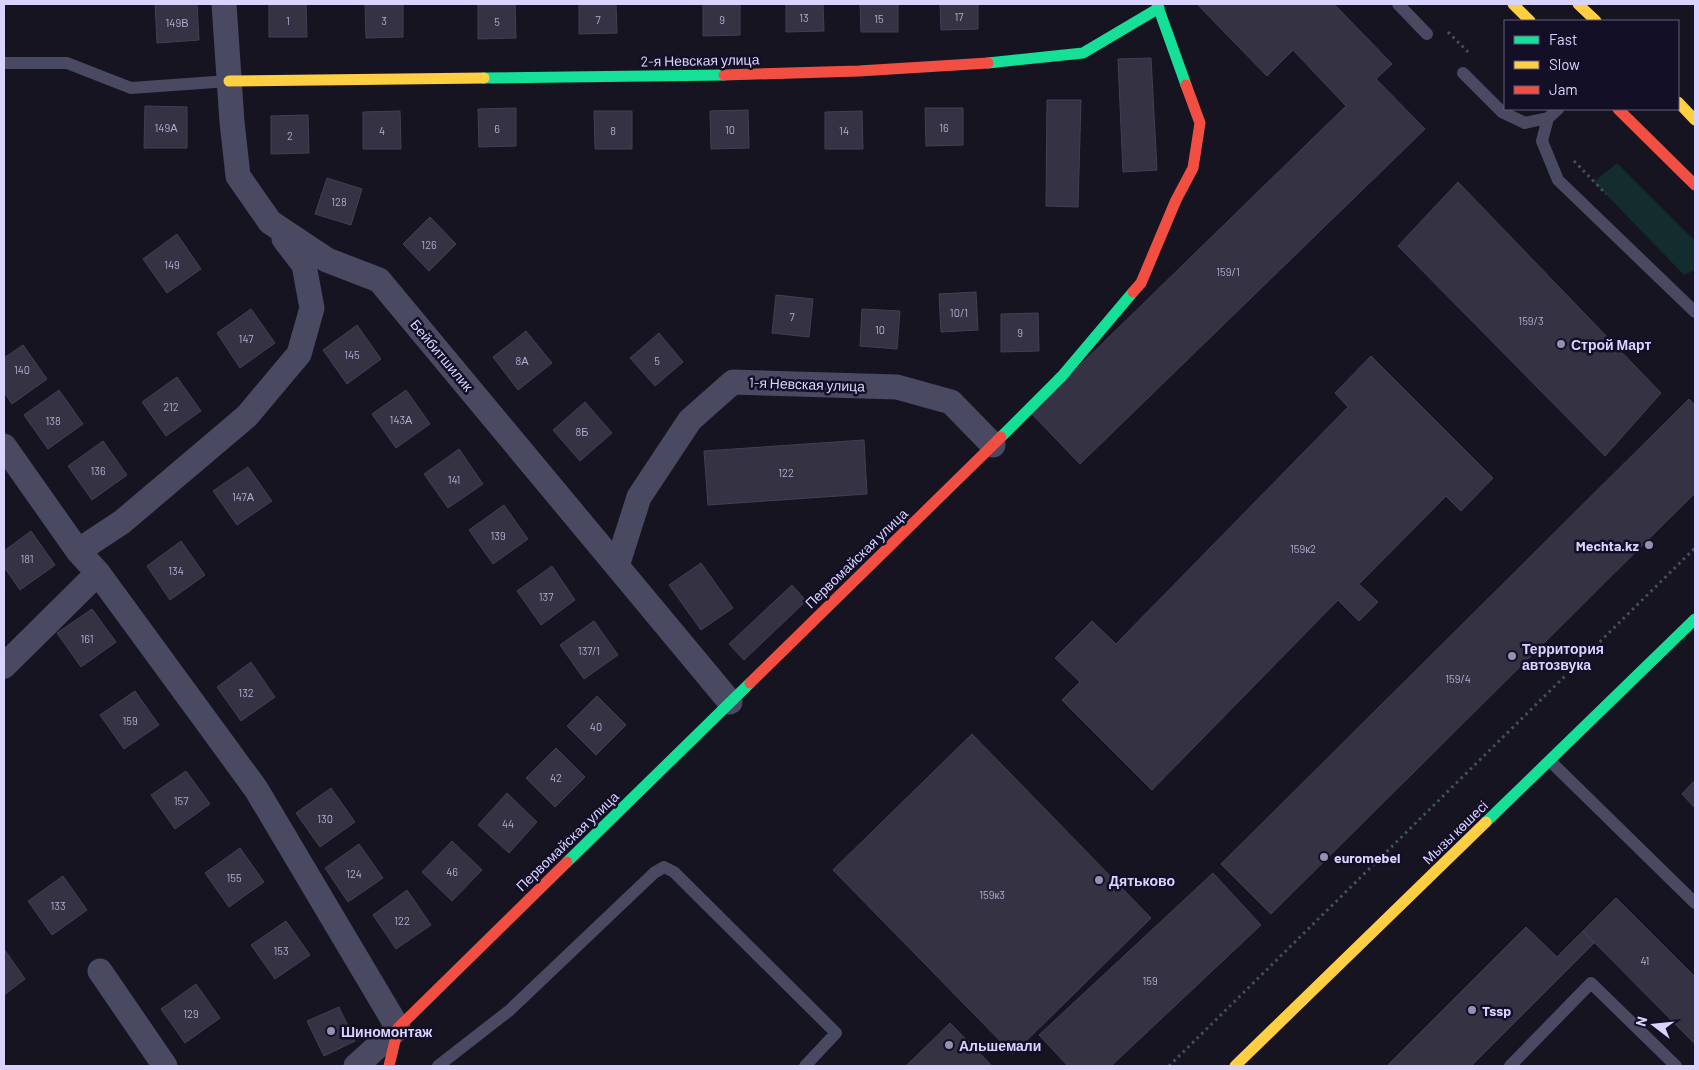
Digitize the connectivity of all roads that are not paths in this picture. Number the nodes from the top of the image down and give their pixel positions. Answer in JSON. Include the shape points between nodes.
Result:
{"nodes":[{"id":1,"x":224,"y":4,"type":"edge"},
{"id":2,"x":1398,"y":4,"type":"edge"},
{"id":3,"x":1513,"y":4,"type":"edge"},
{"id":4,"x":1578,"y":4,"type":"edge"},
{"id":5,"x":1158,"y":6,"type":"edge"},
{"id":6,"x":1529,"y":20,"type":"edge"},
{"id":7,"x":1595,"y":20,"type":"edge"},
{"id":8,"x":1427,"y":34,"type":"dead end"},
{"id":9,"x":4,"y":63,"type":"edge"},
{"id":10,"x":1463,"y":73,"type":"dead end"},
{"id":11,"x":229,"y":81,"type":"junction"},
{"id":12,"x":1679,"y":103,"type":"edge"},
{"id":13,"x":1557,"y":110,"type":"edge"},
{"id":14,"x":1619,"y":110,"type":"edge"},
{"id":15,"x":1548,"y":118,"type":"junction"},
{"id":16,"x":1695,"y":120,"type":"edge"},
{"id":17,"x":1695,"y":185,"type":"edge"},
{"id":18,"x":270,"y":222,"type":"junction"},
{"id":19,"x":1695,"y":312,"type":"edge"},
{"id":20,"x":994,"y":445,"type":"junction"},
{"id":21,"x":4,"y":446,"type":"edge"},
{"id":22,"x":78,"y":551,"type":"junction"},
{"id":23,"x":617,"y":566,"type":"junction"},
{"id":24,"x":98,"y":573,"type":"junction"},
{"id":25,"x":1695,"y":619,"type":"edge"},
{"id":26,"x":4,"y":666,"type":"edge"},
{"id":27,"x":730,"y":702,"type":"junction"},
{"id":28,"x":1550,"y":761,"type":"junction"},
{"id":29,"x":1695,"y":903,"type":"edge"},
{"id":30,"x":100,"y":972,"type":"dead end"},
{"id":31,"x":398,"y":1028,"type":"junction"},
{"id":32,"x":165,"y":1066,"type":"edge"},
{"id":33,"x":356,"y":1066,"type":"edge"},
{"id":34,"x":388,"y":1066,"type":"edge"},
{"id":35,"x":438,"y":1066,"type":"edge"},
{"id":36,"x":805,"y":1066,"type":"edge"},
{"id":37,"x":1235,"y":1066,"type":"edge"},
{"id":38,"x":1510,"y":1066,"type":"edge"},
{"id":39,"x":1676,"y":1066,"type":"edge"}],
"edges":[{"from":1,"to":11,"type":"street","name":"Бейбитшилик"},
{"from":2,"to":8,"type":"lane"},
{"from":3,"to":6,"type":"street"},
{"from":4,"to":7,"type":"street"},
{"from":5,"to":11,"type":"street","name":"2-я Невская улица","via":[[1083,52],[987,63],[762,74]]},
{"from":5,"to":20,"type":"street","name":"Первомайская улица","via":[[1200,123],[1193,168],[1141,284],[1062,376]]},
{"from":9,"to":11,"type":"lane","via":[[67,63],[131,88]]},
{"from":10,"to":15,"type":"lane","via":[[1502,112],[1525,123]]},
{"from":11,"to":18,"type":"street","name":"Бейбитшилик","via":[[238,176]]},
{"from":12,"to":16,"type":"street"},
{"from":13,"to":15,"type":"lane"},
{"from":14,"to":17,"type":"street"},
{"from":15,"to":19,"type":"lane","via":[[1542,142],[1558,180]]},
{"from":18,"to":22,"type":"street","via":[[304,264],[312,308],[299,354],[247,416],[122,522]]},
{"from":18,"to":23,"type":"street","name":"Бейбитшилик","via":[[327,260],[379,280]]},
{"from":20,"to":23,"type":"street","name":"1-я Невская улица","via":[[951,402],[897,387],[733,382],[690,420],[639,496]]},
{"from":20,"to":27,"type":"street","name":"Первомайская улица"},
{"from":21,"to":22,"type":"street"},
{"from":22,"to":24,"type":"street"},
{"from":23,"to":27,"type":"street","name":"Бейбитшилик"},
{"from":24,"to":26,"type":"street"},
{"from":24,"to":31,"type":"street","via":[[256,789]]},
{"from":25,"to":28,"type":"street","name":"Мызы көшесі"},
{"from":27,"to":31,"type":"street","name":"Первомайская улица"},
{"from":28,"to":29,"type":"lane"},
{"from":28,"to":37,"type":"street","name":"Мызы көшесі"},
{"from":30,"to":32,"type":"street"},
{"from":31,"to":33,"type":"street"},
{"from":31,"to":34,"type":"street"},
{"from":35,"to":36,"type":"lane","via":[[510,1010],[664,867],[674,872],[836,1033]]},
{"from":38,"to":39,"type":"lane","via":[[1591,983]]}]}
